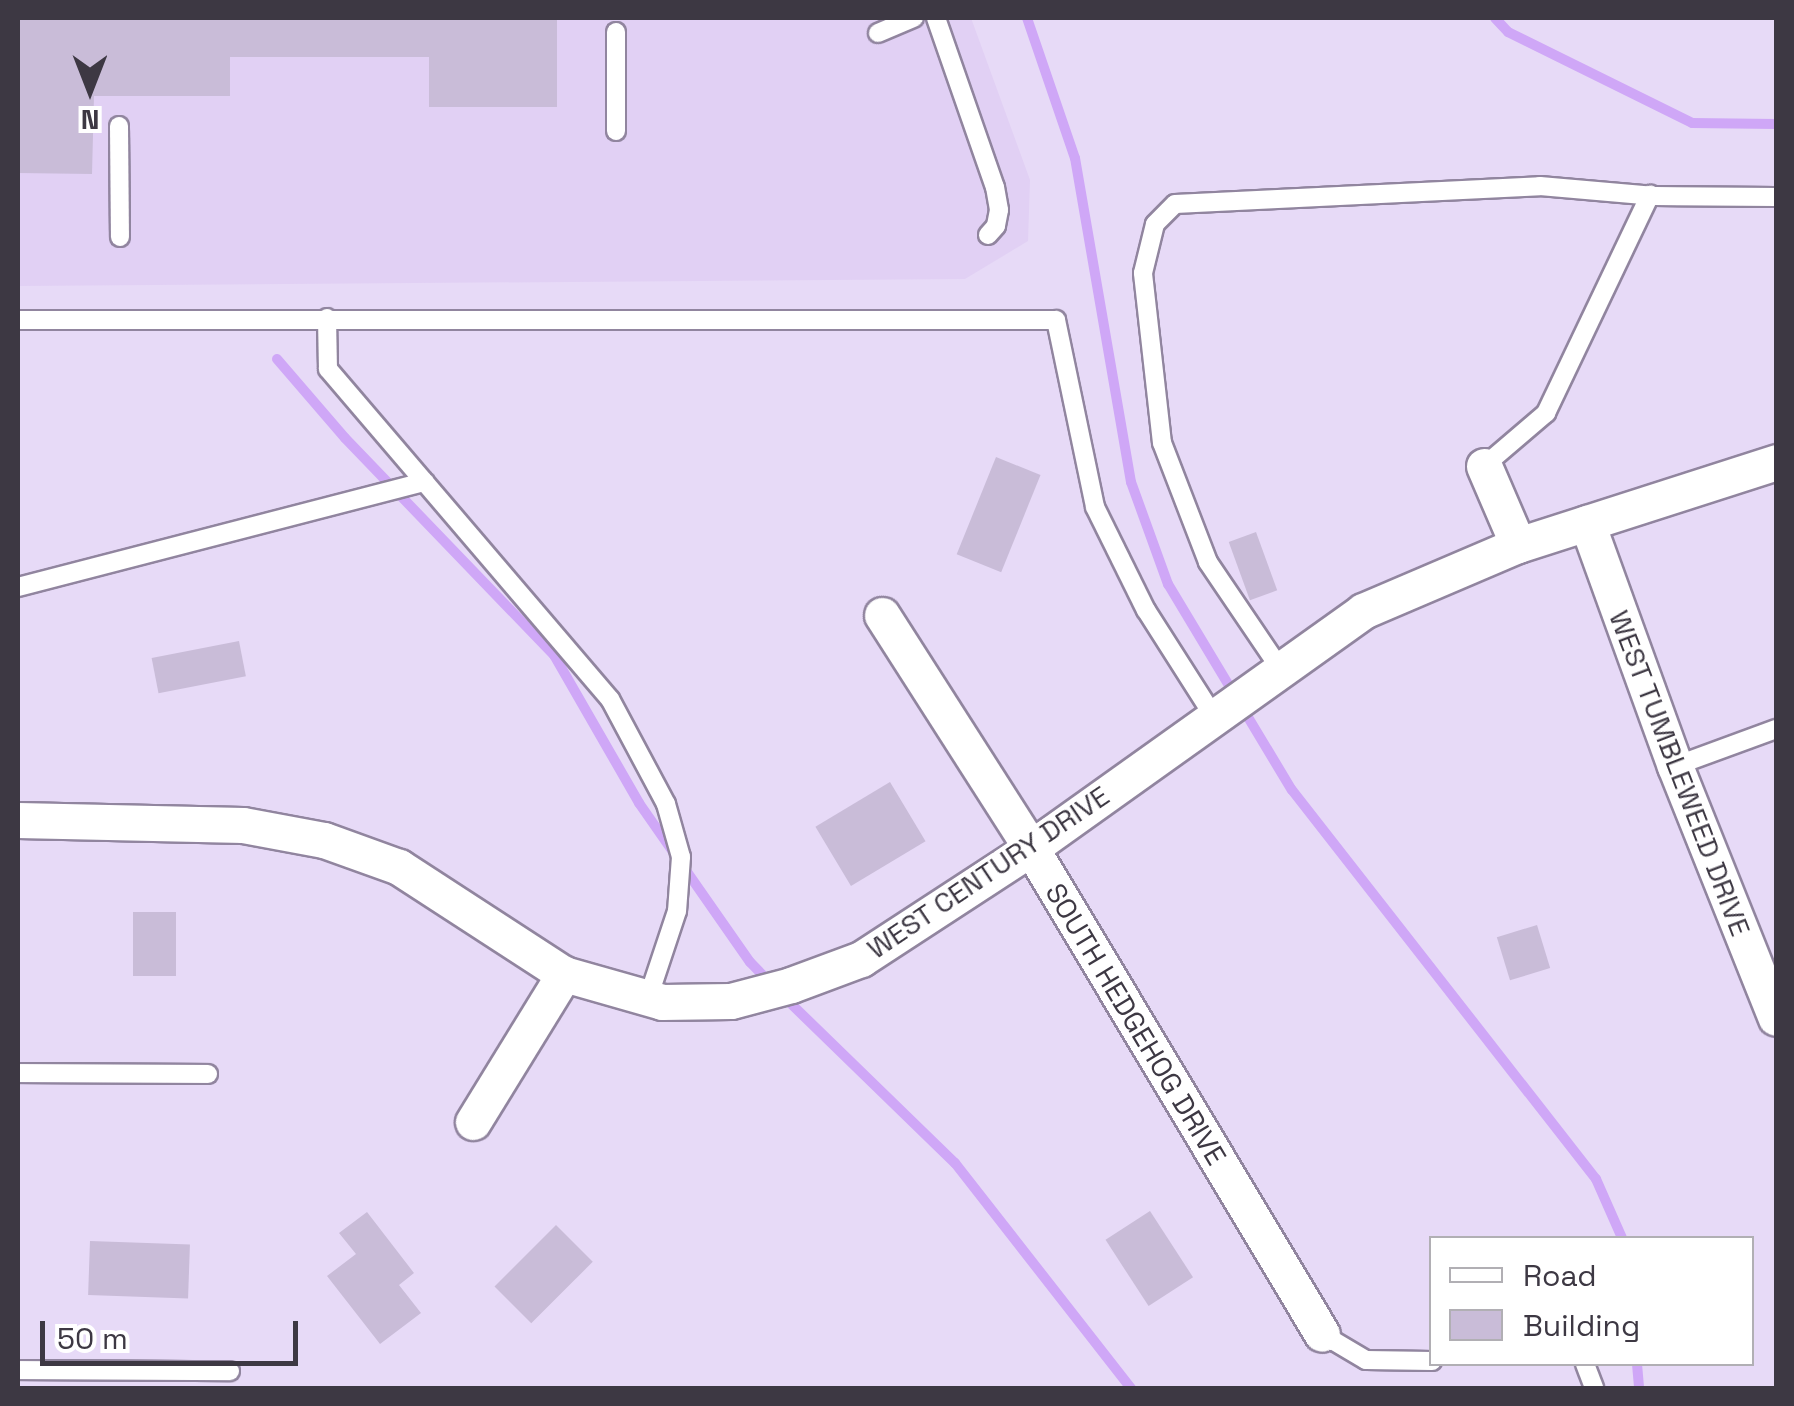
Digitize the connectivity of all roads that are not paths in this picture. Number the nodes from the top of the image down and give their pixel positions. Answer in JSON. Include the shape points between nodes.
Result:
{"nodes":[{"id":1,"x":914,"y":18,"type":"edge"},
{"id":2,"x":936,"y":18,"type":"edge"},
{"id":3,"x":616,"y":32,"type":"dead end"},
{"id":4,"x":878,"y":32,"type":"dead end"},
{"id":5,"x":119,"y":126,"type":"dead end"},
{"id":6,"x":616,"y":131,"type":"dead end"},
{"id":7,"x":1650,"y":195,"type":"junction"},
{"id":8,"x":1776,"y":197,"type":"edge"},
{"id":9,"x":988,"y":235,"type":"dead end"},
{"id":10,"x":120,"y":238,"type":"dead end"},
{"id":11,"x":327,"y":318,"type":"junction"},
{"id":12,"x":18,"y":320,"type":"edge"},
{"id":13,"x":1776,"y":462,"type":"edge"},
{"id":14,"x":1484,"y":466,"type":"joint"},
{"id":15,"x":425,"y":482,"type":"junction"},
{"id":16,"x":1587,"y":523,"type":"junction"},
{"id":17,"x":1518,"y":545,"type":"junction"},
{"id":18,"x":18,"y":587,"type":"edge"},
{"id":19,"x":882,"y":615,"type":"dead end"},
{"id":20,"x":1280,"y":667,"type":"junction"},
{"id":21,"x":1213,"y":715,"type":"junction"},
{"id":22,"x":1776,"y":729,"type":"edge"},
{"id":23,"x":1675,"y":766,"type":"junction"},
{"id":24,"x":18,"y":820,"type":"edge"},
{"id":25,"x":1032,"y":848,"type":"junction"},
{"id":26,"x":564,"y":974,"type":"junction"},
{"id":27,"x":648,"y":998,"type":"junction"},
{"id":28,"x":1776,"y":1018,"type":"edge"},
{"id":29,"x":18,"y":1073,"type":"edge"},
{"id":30,"x":208,"y":1074,"type":"dead end"},
{"id":31,"x":472,"y":1122,"type":"dead end"},
{"id":32,"x":1322,"y":1334,"type":"joint"},
{"id":33,"x":1429,"y":1361,"type":"edge"},
{"id":34,"x":18,"y":1370,"type":"edge"},
{"id":35,"x":230,"y":1371,"type":"dead end"}],
"edges":[{"from":1,"to":4,"type":"lane"},
{"from":2,"to":9,"type":"lane","via":[[995,188],[999,210]]},
{"from":3,"to":6,"type":"lane"},
{"from":5,"to":10,"type":"lane"},
{"from":7,"to":8,"type":"lane"},
{"from":7,"to":14,"type":"lane","via":[[1546,413]]},
{"from":7,"to":20,"type":"lane","via":[[1540,186],[1175,204],[1155,224],[1143,273],[1162,443],[1208,562]]},
{"from":11,"to":12,"type":"lane"},
{"from":11,"to":15,"type":"lane","via":[[328,369]]},
{"from":11,"to":21,"type":"lane","via":[[1056,320],[1095,507],[1146,610]]},
{"from":13,"to":16,"type":"street","name":"WEST CENTURY DRIVE"},
{"from":14,"to":17,"type":"street"},
{"from":15,"to":18,"type":"lane"},
{"from":15,"to":27,"type":"lane","via":[[610,699],[666,804],[681,857],[678,911]]},
{"from":16,"to":17,"type":"street","name":"WEST CENTURY DRIVE"},
{"from":16,"to":23,"type":"street","name":"WEST TUMBLEWEED DRIVE"},
{"from":17,"to":20,"type":"street","name":"WEST CENTURY DRIVE","via":[[1363,612]]},
{"from":19,"to":25,"type":"street","name":"SOUTH HEDGEHOG DRIVE"},
{"from":20,"to":21,"type":"street","name":"WEST CENTURY DRIVE"},
{"from":21,"to":25,"type":"street","name":"WEST CENTURY DRIVE"},
{"from":22,"to":23,"type":"lane"},
{"from":23,"to":28,"type":"street","name":"WEST TUMBLEWEED DRIVE"},
{"from":24,"to":26,"type":"street","name":"WEST CENTURY DRIVE","via":[[242,825],[324,840],[400,868]]},
{"from":25,"to":27,"type":"street","name":"WEST CENTURY DRIVE","via":[[860,958],[791,985],[731,1001]]},
{"from":25,"to":32,"type":"street","name":"SOUTH HEDGEHOG DRIVE"},
{"from":26,"to":27,"type":"street","name":"WEST CENTURY DRIVE"},
{"from":26,"to":31,"type":"street"},
{"from":29,"to":30,"type":"lane"},
{"from":32,"to":33,"type":"lane","via":[[1366,1360]]},
{"from":34,"to":35,"type":"lane"}]}
